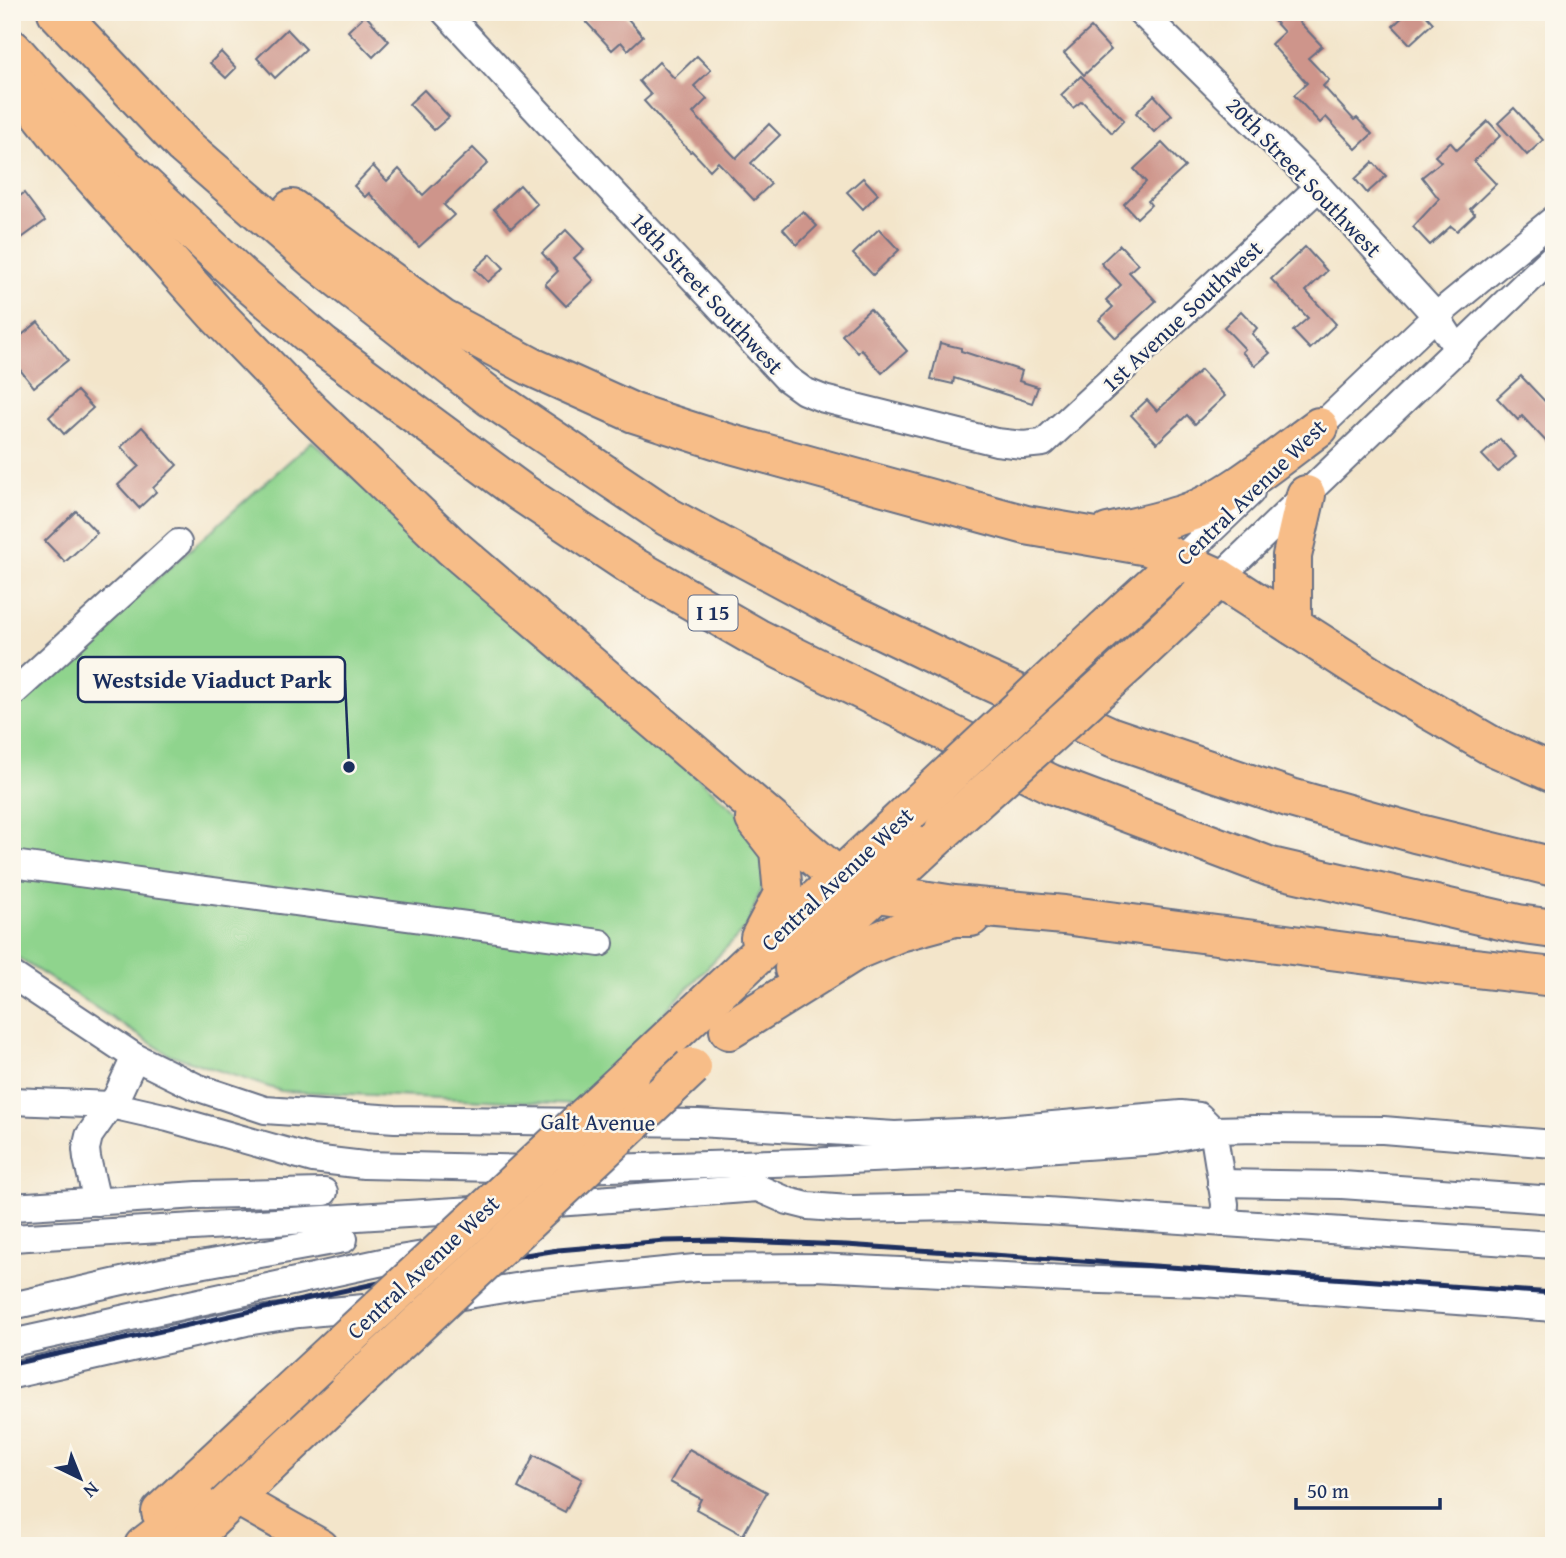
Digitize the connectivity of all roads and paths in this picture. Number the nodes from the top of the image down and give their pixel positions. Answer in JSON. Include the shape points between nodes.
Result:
{"nodes":[{"id":1,"x":57,"y":12,"type":"edge"},
{"id":2,"x":445,"y":12,"type":"edge"},
{"id":3,"x":1141,"y":12,"type":"edge"},
{"id":4,"x":12,"y":48,"type":"edge"},
{"id":5,"x":103,"y":62,"type":"junction"},
{"id":6,"x":12,"y":78,"type":"edge"},
{"id":7,"x":1318,"y":187,"type":"junction"},
{"id":8,"x":1554,"y":219,"type":"edge"},
{"id":9,"x":1554,"y":256,"type":"edge"},
{"id":10,"x":1436,"y":316,"type":"junction"},
{"id":11,"x":1458,"y":350,"type":"junction"},
{"id":12,"x":1319,"y":427,"type":"junction"},
{"id":13,"x":1043,"y":443,"type":"joint"},
{"id":14,"x":1306,"y":495,"type":"junction"},
{"id":15,"x":1090,"y":537,"type":"junction"},
{"id":16,"x":177,"y":542,"type":"dead end"},
{"id":17,"x":1179,"y":561,"type":"junction"},
{"id":18,"x":1219,"y":578,"type":"junction"},
{"id":19,"x":1292,"y":625,"type":"junction"},
{"id":20,"x":12,"y":694,"type":"edge"},
{"id":21,"x":1554,"y":773,"type":"edge"},
{"id":22,"x":731,"y":787,"type":"junction"},
{"id":23,"x":12,"y":864,"type":"edge"},
{"id":24,"x":1554,"y":867,"type":"edge"},
{"id":25,"x":838,"y":877,"type":"junction"},
{"id":26,"x":878,"y":893,"type":"junction"},
{"id":27,"x":1065,"y":915,"type":"junction"},
{"id":28,"x":1554,"y":929,"type":"edge"},
{"id":29,"x":600,"y":943,"type":"dead end"},
{"id":30,"x":748,"y":963,"type":"junction"},
{"id":31,"x":12,"y":975,"type":"edge"},
{"id":32,"x":1554,"y":977,"type":"edge"},
{"id":33,"x":729,"y":1030,"type":"junction"},
{"id":34,"x":135,"y":1057,"type":"junction"},
{"id":35,"x":183,"y":1081,"type":"junction"},
{"id":36,"x":116,"y":1097,"type":"junction"},
{"id":37,"x":12,"y":1101,"type":"edge"},
{"id":38,"x":1213,"y":1130,"type":"junction"},
{"id":39,"x":1554,"y":1144,"type":"edge"},
{"id":40,"x":313,"y":1159,"type":"junction"},
{"id":41,"x":1221,"y":1183,"type":"junction"},
{"id":42,"x":324,"y":1192,"type":"junction"},
{"id":43,"x":1554,"y":1200,"type":"edge"},
{"id":44,"x":97,"y":1202,"type":"junction"},
{"id":45,"x":12,"y":1208,"type":"edge"},
{"id":46,"x":1224,"y":1223,"type":"junction"},
{"id":47,"x":340,"y":1229,"type":"junction"},
{"id":48,"x":12,"y":1238,"type":"edge"},
{"id":49,"x":1554,"y":1245,"type":"edge"},
{"id":50,"x":472,"y":1248,"type":"dead end"},
{"id":51,"x":353,"y":1268,"type":"junction"},
{"id":52,"x":12,"y":1306,"type":"edge"},
{"id":53,"x":1554,"y":1308,"type":"edge"},
{"id":54,"x":12,"y":1343,"type":"edge"},
{"id":55,"x":12,"y":1375,"type":"edge"},
{"id":56,"x":282,"y":1410,"type":"junction"},
{"id":57,"x":236,"y":1498,"type":"junction"},
{"id":58,"x":125,"y":1546,"type":"edge"},
{"id":59,"x":144,"y":1546,"type":"edge"},
{"id":60,"x":183,"y":1546,"type":"edge"},
{"id":61,"x":321,"y":1546,"type":"edge"}],
"edges":[{"from":1,"to":5,"type":"highway"},
{"from":2,"to":13,"type":"street","name":"18th Street Southwest","via":[[786,378],[824,399],[996,442]]},
{"from":3,"to":7,"type":"street","name":"20th Street Southwest"},
{"from":4,"to":28,"type":"highway","number":"I 15","via":[[119,162],[323,346],[522,493],[630,565],[746,631],[1051,784],[1160,827],[1271,867]]},
{"from":5,"to":15,"type":"highway","via":[[159,88],[296,212],[442,319],[532,366],[634,413],[724,442],[1026,525]]},
{"from":5,"to":24,"type":"highway","via":[[183,145],[315,260],[491,397],[668,517],[837,608],[1112,737],[1291,798]]},
{"from":6,"to":22,"type":"highway","via":[[67,147],[216,314],[313,414],[452,547]]},
{"from":7,"to":10,"type":"street","name":"20th Street Southwest"},
{"from":7,"to":13,"type":"street","name":"1st Avenue Southwest"},
{"from":8,"to":10,"type":"street","name":"Central Avenue West"},
{"from":9,"to":11,"type":"street","name":"Central Avenue West"},
{"from":10,"to":11,"type":"street","name":"20th Street Southwest"},
{"from":10,"to":12,"type":"street","name":"Central Avenue West"},
{"from":11,"to":14,"type":"street","name":"Central Avenue West"},
{"from":12,"to":15,"type":"highway","via":[[1205,505]]},
{"from":12,"to":17,"type":"street","name":"Central Avenue West"},
{"from":14,"to":18,"type":"street","name":"Central Avenue West"},
{"from":14,"to":19,"type":"highway","via":[[1292,556]]},
{"from":15,"to":17,"type":"highway","via":[[1148,546]]},
{"from":16,"to":20,"type":"street"},
{"from":17,"to":18,"type":"highway"},
{"from":17,"to":25,"type":"highway","name":"Central Avenue West","bridge":true},
{"from":18,"to":19,"type":"highway"},
{"from":18,"to":26,"type":"highway","name":"Central Avenue West","bridge":true},
{"from":19,"to":21,"type":"highway","via":[[1490,745]]},
{"from":22,"to":25,"type":"highway"},
{"from":22,"to":30,"type":"highway","via":[[779,850],[783,894]]},
{"from":23,"to":29,"type":"street"},
{"from":25,"to":26,"type":"highway"},
{"from":25,"to":30,"type":"highway","name":"Central Avenue West"},
{"from":26,"to":27,"type":"highway"},
{"from":26,"to":33,"type":"highway","name":"Central Avenue West"},
{"from":27,"to":32,"type":"highway"},
{"from":27,"to":33,"type":"highway","via":[[956,917],[900,932],[857,950]]},
{"from":30,"to":56,"type":"highway","name":"Central Avenue West","bridge":true,"via":[[396,1293]]},
{"from":31,"to":34,"type":"street","name":"Galt Avenue"},
{"from":33,"to":57,"type":"highway","name":"Central Avenue West","bridge":true},
{"from":34,"to":35,"type":"street","name":"Galt Avenue"},
{"from":34,"to":36,"type":"street"},
{"from":35,"to":36,"type":"street","via":[[168,1080]]},
{"from":35,"to":38,"type":"street","name":"Galt Avenue","via":[[265,1110],[395,1119],[698,1123],[895,1135],[1181,1114],[1199,1116]]},
{"from":36,"to":37,"type":"street"},
{"from":36,"to":40,"type":"street","via":[[168,1118]]},
{"from":36,"to":44,"type":"street","via":[[89,1136],[86,1149]]},
{"from":38,"to":39,"type":"street","via":[[1383,1130]]},
{"from":38,"to":40,"type":"street","via":[[1096,1146],[652,1168],[475,1169]]},
{"from":38,"to":41,"type":"street"},
{"from":40,"to":42,"type":"street"},
{"from":41,"to":43,"type":"street","via":[[1342,1185]]},
{"from":41,"to":46,"type":"street"},
{"from":42,"to":44,"type":"street"},
{"from":42,"to":47,"type":"street"},
{"from":44,"to":45,"type":"street"},
{"from":46,"to":47,"type":"street","via":[[959,1207],[808,1206],[758,1188]]},
{"from":46,"to":49,"type":"street"},
{"from":47,"to":48,"type":"street"},
{"from":47,"to":51,"type":"street"},
{"from":47,"to":52,"type":"street"},
{"from":50,"to":51,"type":"street"},
{"from":51,"to":54,"type":"street"},
{"from":53,"to":55,"type":"street","via":[[1202,1283],[816,1267],[695,1268],[259,1320]]},
{"from":56,"to":57,"type":"highway","via":[[246,1460],[237,1479]]},
{"from":56,"to":58,"type":"highway","name":"Central Avenue West"},
{"from":57,"to":59,"type":"highway","via":[[217,1496],[201,1502]]},
{"from":57,"to":60,"type":"highway","name":"Central Avenue West"},
{"from":57,"to":61,"type":"main road"}]}
